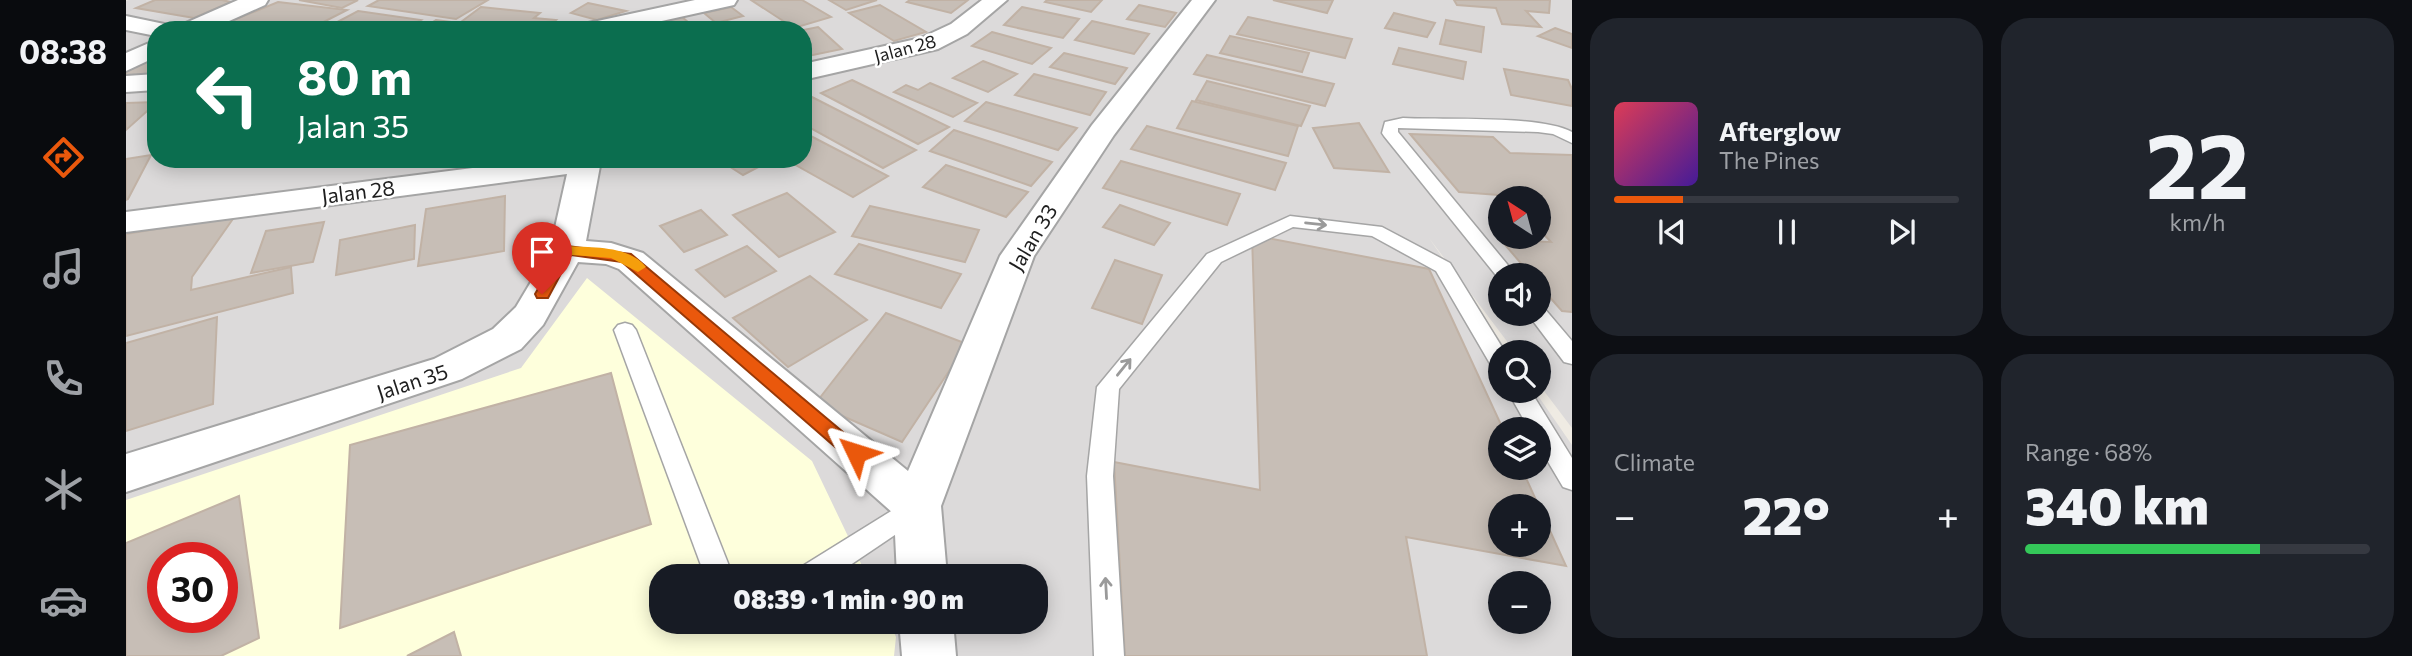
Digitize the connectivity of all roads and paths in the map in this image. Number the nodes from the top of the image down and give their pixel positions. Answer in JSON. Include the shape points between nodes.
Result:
{"nodes":[{"id":1,"x":257,"y":0,"type":"edge"},
{"id":2,"x":726,"y":0,"type":"edge"},
{"id":3,"x":996,"y":0,"type":"edge"},
{"id":4,"x":1204,"y":0,"type":"edge"},
{"id":5,"x":209,"y":21,"type":"edge"},
{"id":6,"x":629,"y":21,"type":"edge"},
{"id":7,"x":126,"y":23,"type":"edge"},
{"id":8,"x":147,"y":27,"type":"edge"},
{"id":9,"x":147,"y":52,"type":"edge"},
{"id":10,"x":126,"y":63,"type":"edge"},
{"id":11,"x":812,"y":70,"type":"edge"},
{"id":12,"x":147,"y":83,"type":"edge"},
{"id":13,"x":126,"y":84,"type":"edge"},
{"id":14,"x":1572,"y":138,"type":"edge"},
{"id":15,"x":534,"y":168,"type":"edge"},
{"id":16,"x":585,"y":168,"type":"edge"},
{"id":17,"x":126,"y":222,"type":"edge"},
{"id":18,"x":567,"y":250,"type":"junction"},
{"id":19,"x":1496,"y":263,"type":"edge"},
{"id":20,"x":1548,"y":326,"type":"edge"},
{"id":21,"x":625,"y":330,"type":"dead end"},
{"id":22,"x":1488,"y":341,"type":"edge"},
{"id":23,"x":1572,"y":356,"type":"edge"},
{"id":24,"x":1526,"y":403,"type":"edge"},
{"id":25,"x":126,"y":473,"type":"edge"},
{"id":26,"x":1572,"y":480,"type":"edge"},
{"id":27,"x":917,"y":506,"type":"junction"},
{"id":28,"x":714,"y":564,"type":"edge"},
{"id":29,"x":828,"y":564,"type":"edge"},
{"id":30,"x":921,"y":564,"type":"edge"},
{"id":31,"x":927,"y":634,"type":"edge"},
{"id":32,"x":929,"y":656,"type":"edge"},
{"id":33,"x":1109,"y":656,"type":"edge"}],
"edges":[{"from":1,"to":5,"type":"street"},
{"from":2,"to":6,"type":"street"},
{"from":3,"to":11,"type":"street","name":"Jalan 28","via":[[959,29],[929,44]]},
{"from":4,"to":27,"type":"street","name":"Jalan 33","via":[[1102,131],[1017,256]]},
{"from":7,"to":8,"type":"street"},
{"from":9,"to":10,"type":"street"},
{"from":12,"to":13,"type":"street"},
{"from":14,"to":19,"type":"lane","via":[[1538,127],[1390,125],[1396,140]]},
{"from":15,"to":17,"type":"street","name":"Jalan 28"},
{"from":16,"to":18,"type":"street","name":"Jalan 35"},
{"from":18,"to":25,"type":"street","name":"Jalan 35","via":[[530,316],[507,339],[477,357]]},
{"from":18,"to":27,"type":"street","via":[[619,255],[631,261]]},
{"from":20,"to":23,"type":"lane"},
{"from":21,"to":28,"type":"lane"},
{"from":33,"to":22,"type":"lane","one_way":true,"via":[[1100,476],[1108,387],[1213,258],[1290,221],[1376,231],[1443,267]]},
{"from":24,"to":26,"type":"lane"},
{"from":27,"to":29,"type":"lane"},
{"from":27,"to":30,"type":"street","name":"Jalan 33"},
{"from":31,"to":32,"type":"street"}]}
